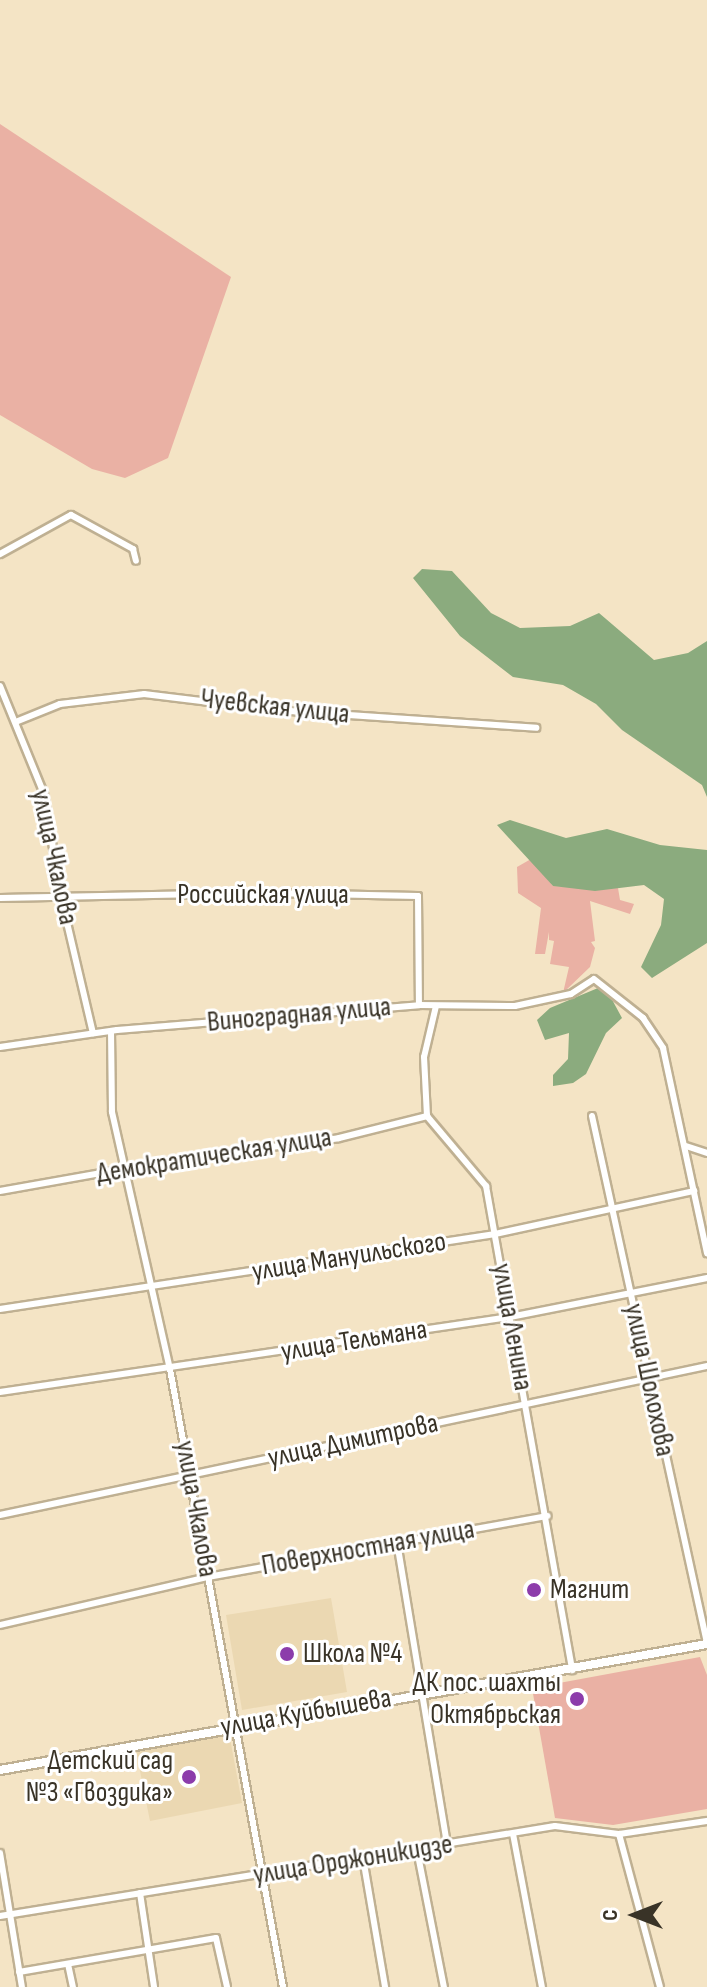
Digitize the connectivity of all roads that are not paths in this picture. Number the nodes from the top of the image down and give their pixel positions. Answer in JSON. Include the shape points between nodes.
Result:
{"nodes":[{"id":1,"x":0,"y":554,"type":"edge"},
{"id":2,"x":136,"y":561,"type":"dead end"},
{"id":3,"x":0,"y":686,"type":"edge"},
{"id":4,"x":18,"y":721,"type":"junction"},
{"id":5,"x":536,"y":728,"type":"dead end"},
{"id":6,"x":61,"y":897,"type":"junction"},
{"id":7,"x":0,"y":898,"type":"edge"},
{"id":8,"x":419,"y":1005,"type":"junction"},
{"id":9,"x":436,"y":1006,"type":"junction"},
{"id":10,"x":111,"y":1031,"type":"junction"},
{"id":11,"x":93,"y":1033,"type":"junction"},
{"id":12,"x":0,"y":1047,"type":"edge"},
{"id":13,"x":427,"y":1116,"type":"junction"},
{"id":14,"x":592,"y":1116,"type":"dead end"},
{"id":15,"x":686,"y":1146,"type":"junction"},
{"id":16,"x":707,"y":1153,"type":"edge"},
{"id":17,"x":123,"y":1169,"type":"junction"},
{"id":18,"x":0,"y":1191,"type":"edge"},
{"id":19,"x":694,"y":1191,"type":"junction"},
{"id":20,"x":610,"y":1209,"type":"junction"},
{"id":21,"x":495,"y":1234,"type":"junction"},
{"id":22,"x":707,"y":1253,"type":"edge"},
{"id":23,"x":707,"y":1278,"type":"edge"},
{"id":24,"x":154,"y":1288,"type":"junction"},
{"id":25,"x":630,"y":1293,"type":"junction"},
{"id":26,"x":0,"y":1309,"type":"edge"},
{"id":27,"x":510,"y":1317,"type":"junction"},
{"id":28,"x":707,"y":1366,"type":"edge"},
{"id":29,"x":170,"y":1369,"type":"junction"},
{"id":30,"x":648,"y":1380,"type":"junction"},
{"id":31,"x":0,"y":1392,"type":"edge"},
{"id":32,"x":526,"y":1404,"type":"junction"},
{"id":33,"x":190,"y":1475,"type":"junction"},
{"id":34,"x":0,"y":1515,"type":"edge"},
{"id":35,"x":548,"y":1516,"type":"junction"},
{"id":36,"x":397,"y":1542,"type":"junction"},
{"id":37,"x":208,"y":1577,"type":"junction"},
{"id":38,"x":0,"y":1625,"type":"edge"},
{"id":39,"x":707,"y":1643,"type":"edge"},
{"id":40,"x":572,"y":1670,"type":"junction"},
{"id":41,"x":422,"y":1692,"type":"junction"},
{"id":42,"x":236,"y":1725,"type":"junction"},
{"id":43,"x":0,"y":1770,"type":"edge"},
{"id":44,"x":707,"y":1821,"type":"edge"},
{"id":45,"x":513,"y":1834,"type":"junction"},
{"id":46,"x":619,"y":1834,"type":"junction"},
{"id":47,"x":447,"y":1845,"type":"junction"},
{"id":48,"x":417,"y":1850,"type":"junction"},
{"id":49,"x":0,"y":1853,"type":"edge"},
{"id":50,"x":363,"y":1858,"type":"junction"},
{"id":51,"x":262,"y":1874,"type":"junction"},
{"id":52,"x":140,"y":1893,"type":"junction"},
{"id":53,"x":10,"y":1914,"type":"junction"},
{"id":54,"x":0,"y":1916,"type":"edge"},
{"id":55,"x":148,"y":1948,"type":"junction"},
{"id":56,"x":68,"y":1964,"type":"junction"},
{"id":57,"x":19,"y":1972,"type":"junction"},
{"id":58,"x":22,"y":1987,"type":"edge"},
{"id":59,"x":73,"y":1987,"type":"edge"},
{"id":60,"x":154,"y":1987,"type":"edge"},
{"id":61,"x":227,"y":1987,"type":"edge"},
{"id":62,"x":283,"y":1987,"type":"edge"},
{"id":63,"x":385,"y":1987,"type":"edge"},
{"id":64,"x":444,"y":1987,"type":"edge"},
{"id":65,"x":542,"y":1987,"type":"edge"},
{"id":66,"x":660,"y":1987,"type":"edge"}],
"edges":[{"from":1,"to":2,"type":"street","via":[[71,515],[133,549]]},
{"from":3,"to":4,"type":"street","name":"улица Чкалова"},
{"from":4,"to":5,"type":"street","name":"Чуевская улица","via":[[60,704],[144,694],[275,710]]},
{"from":4,"to":6,"type":"street","name":"улица Чкалова","via":[[44,794]]},
{"from":6,"to":7,"type":"street","name":"Российская улица"},
{"from":6,"to":8,"type":"street","name":"Российская улица","via":[[418,896]]},
{"from":6,"to":11,"type":"street","name":"улица Чкалова"},
{"from":8,"to":9,"type":"street","name":"Виноградная улица"},
{"from":8,"to":10,"type":"street","name":"Виноградная улица"},
{"from":9,"to":13,"type":"street","via":[[424,1057]]},
{"from":9,"to":15,"type":"street","name":"Виноградная улица","via":[[533,1003],[571,994],[594,979],[656,1031]]},
{"from":10,"to":11,"type":"street","name":"Виноградная улица"},
{"from":10,"to":17,"type":"street","name":"улица Чкалова","via":[[112,1112]]},
{"from":11,"to":12,"type":"street","name":"Виноградная улица"},
{"from":13,"to":17,"type":"street","name":"Демократическая улица","via":[[339,1138]]},
{"from":13,"to":21,"type":"street","name":"улица Ленина","via":[[480,1173]]},
{"from":14,"to":20,"type":"street","name":"улица Шолохова"},
{"from":15,"to":16,"type":"street"},
{"from":15,"to":19,"type":"street"},
{"from":17,"to":18,"type":"street","name":"Демократическая улица"},
{"from":17,"to":24,"type":"street","name":"улица Чкалова"},
{"from":19,"to":20,"type":"street","name":"улица Мануильского"},
{"from":19,"to":22,"type":"street"},
{"from":20,"to":21,"type":"street","name":"улица Мануильского"},
{"from":20,"to":25,"type":"street","name":"улица Шолохова"},
{"from":21,"to":24,"type":"street","name":"улица Мануильского"},
{"from":21,"to":27,"type":"street","name":"улица Ленина"},
{"from":23,"to":25,"type":"street","name":"улица Тельмана"},
{"from":24,"to":26,"type":"street","name":"улица Мануильского"},
{"from":24,"to":29,"type":"street","name":"улица Чкалова"},
{"from":25,"to":27,"type":"street","name":"улица Тельмана"},
{"from":25,"to":30,"type":"street","name":"улица Шолохова"},
{"from":27,"to":29,"type":"street","name":"улица Тельмана"},
{"from":27,"to":32,"type":"street","name":"улица Ленина"},
{"from":28,"to":30,"type":"street","name":"улица Димитрова"},
{"from":29,"to":31,"type":"street","name":"улица Тельмана"},
{"from":29,"to":33,"type":"street","name":"улица Чкалова"},
{"from":30,"to":32,"type":"street","name":"улица Димитрова"},
{"from":30,"to":39,"type":"street","name":"улица Шолохова"},
{"from":32,"to":33,"type":"street","name":"улица Димитрова"},
{"from":32,"to":35,"type":"street","name":"улица Ленина"},
{"from":33,"to":34,"type":"street","name":"улица Димитрова"},
{"from":33,"to":37,"type":"street","name":"улица Чкалова"},
{"from":35,"to":36,"type":"street","name":"Поверхностная улица"},
{"from":35,"to":40,"type":"street","name":"улица Ленина"},
{"from":36,"to":37,"type":"street","name":"Поверхностная улица"},
{"from":36,"to":41,"type":"street"},
{"from":37,"to":38,"type":"street","name":"Поверхностная улица"},
{"from":37,"to":42,"type":"street","name":"улица Чкалова"},
{"from":39,"to":40,"type":"street","name":"улица Куйбышева"},
{"from":40,"to":41,"type":"street","name":"улица Куйбышева"},
{"from":41,"to":42,"type":"street","name":"улица Куйбышева"},
{"from":41,"to":47,"type":"street"},
{"from":42,"to":43,"type":"street","name":"улица Куйбышева"},
{"from":42,"to":51,"type":"street","name":"улица Чкалова"},
{"from":44,"to":46,"type":"street","name":"улица Орджоникидзе"},
{"from":45,"to":46,"type":"street","name":"улица Орджоникидзе","via":[[555,1826]]},
{"from":45,"to":47,"type":"street","name":"улица Орджоникидзе"},
{"from":45,"to":65,"type":"street"},
{"from":46,"to":66,"type":"street"},
{"from":47,"to":48,"type":"street","name":"улица Орджоникидзе"},
{"from":48,"to":50,"type":"street","name":"улица Орджоникидзе"},
{"from":48,"to":64,"type":"street"},
{"from":49,"to":53,"type":"street"},
{"from":50,"to":51,"type":"street","name":"улица Орджоникидзе"},
{"from":50,"to":63,"type":"street"},
{"from":51,"to":52,"type":"street","name":"улица Орджоникидзе"},
{"from":51,"to":62,"type":"street","name":"улица Чкалова"},
{"from":52,"to":53,"type":"street","name":"улица Орджоникидзе"},
{"from":52,"to":55,"type":"street"},
{"from":53,"to":54,"type":"street","name":"улица Орджоникидзе"},
{"from":53,"to":57,"type":"street"},
{"from":55,"to":56,"type":"street"},
{"from":55,"to":60,"type":"street"},
{"from":55,"to":61,"type":"street","via":[[216,1938]]},
{"from":56,"to":57,"type":"street"},
{"from":56,"to":59,"type":"street"},
{"from":57,"to":58,"type":"street"}]}
